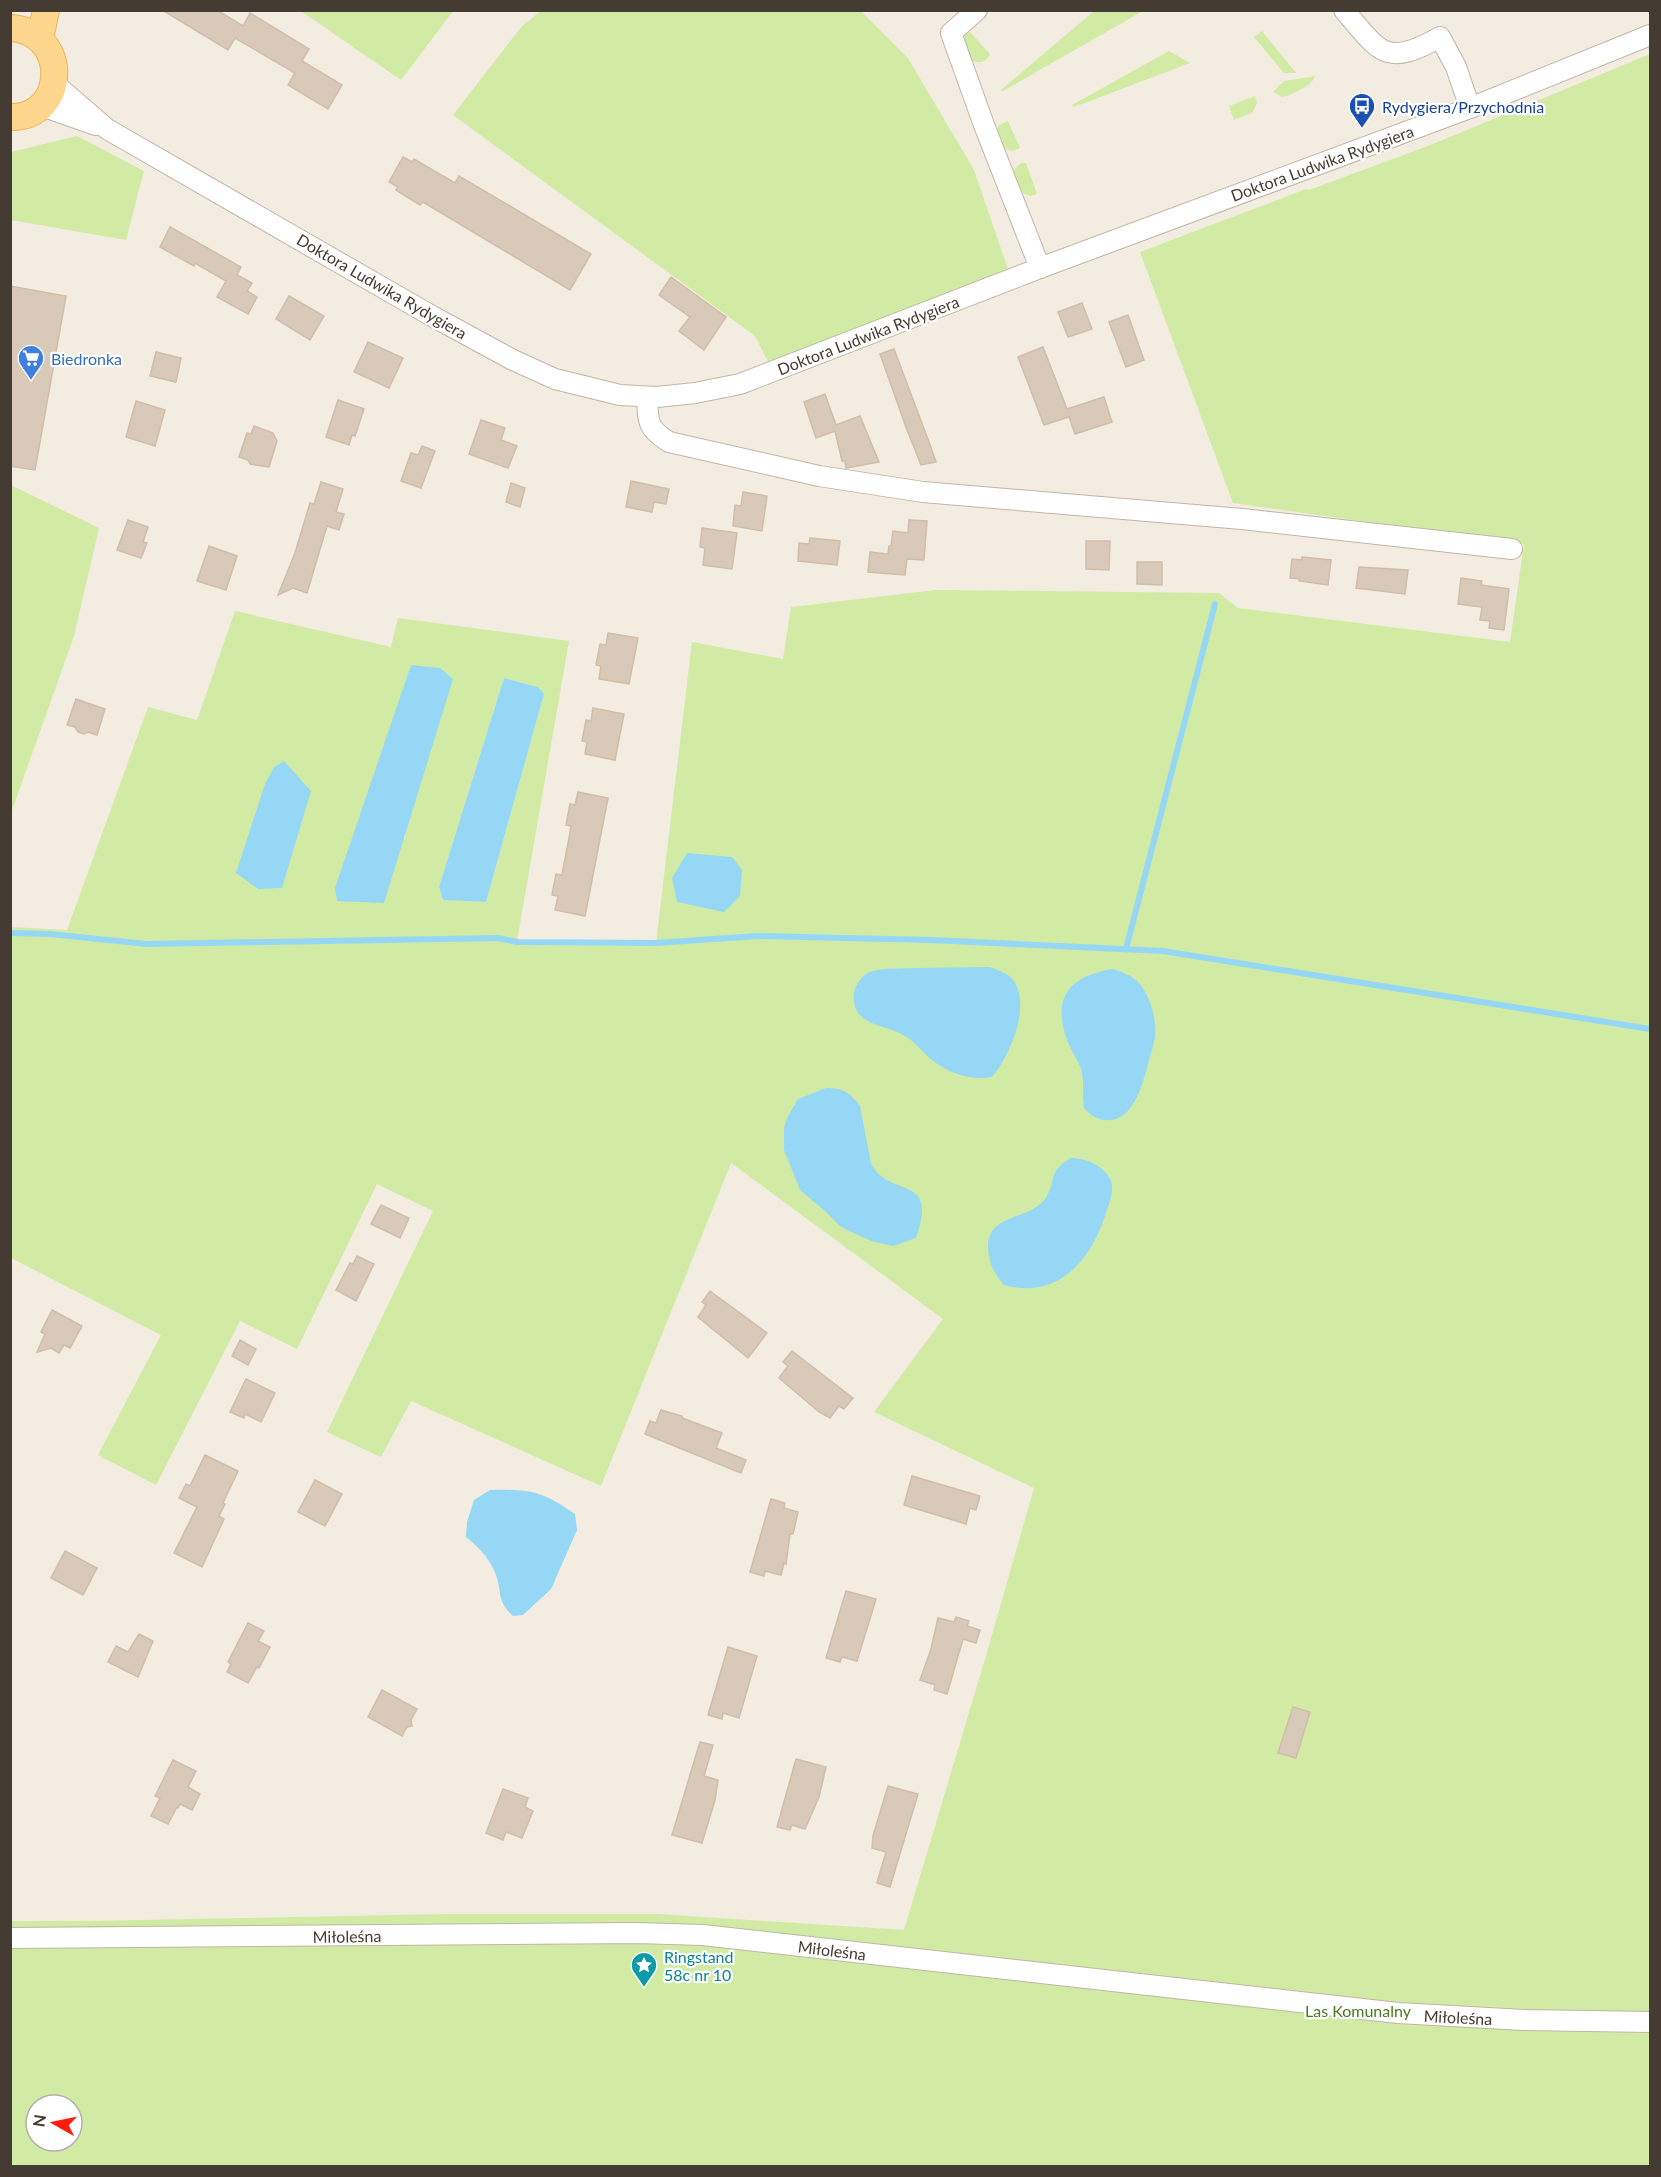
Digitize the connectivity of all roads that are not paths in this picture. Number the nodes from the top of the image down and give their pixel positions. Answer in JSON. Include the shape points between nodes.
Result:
{"nodes":[{"id":1,"x":46,"y":10,"type":"edge"},
{"id":2,"x":977,"y":10,"type":"edge"},
{"id":3,"x":1344,"y":10,"type":"edge"},
{"id":4,"x":15,"y":22,"type":"edge"},
{"id":5,"x":1650,"y":35,"type":"edge"},
{"id":6,"x":40,"y":39,"type":"junction"},
{"id":7,"x":48,"y":95,"type":"junction"},
{"id":8,"x":1470,"y":108,"type":"junction"},
{"id":9,"x":10,"y":117,"type":"edge"},
{"id":10,"x":1040,"y":268,"type":"junction"},
{"id":11,"x":647,"y":397,"type":"junction"},
{"id":12,"x":1512,"y":549,"type":"dead end"},
{"id":13,"x":10,"y":1938,"type":"edge"},
{"id":14,"x":1650,"y":2022,"type":"edge"}],
"edges":[{"from":1,"to":6,"type":"main road"},
{"from":2,"to":10,"type":"street","via":[[951,33]]},
{"from":3,"to":8,"type":"street","via":[[1373,44],[1391,54],[1420,48],[1440,37],[1456,67]]},
{"from":4,"to":6,"type":"main road"},
{"from":5,"to":8,"type":"street","name":"Doktora Ludwika Rydygiera"},
{"from":6,"to":7,"type":"main road","via":[[54,64]]},
{"from":7,"to":9,"type":"main road","via":[[34,112]]},
{"from":7,"to":11,"type":"street","name":"Doktora Ludwika Rydygiera","via":[[513,360],[555,379],[620,395]]},
{"from":8,"to":10,"type":"street","name":"Doktora Ludwika Rydygiera"},
{"from":10,"to":11,"type":"street","name":"Doktora Ludwika Rydygiera","via":[[740,384]]},
{"from":11,"to":12,"type":"street","via":[[654,432],[669,442],[819,476],[923,492],[1242,519]]},
{"from":13,"to":14,"type":"street","name":"Miłoleśna","via":[[703,1935],[1398,2013]]}]}
